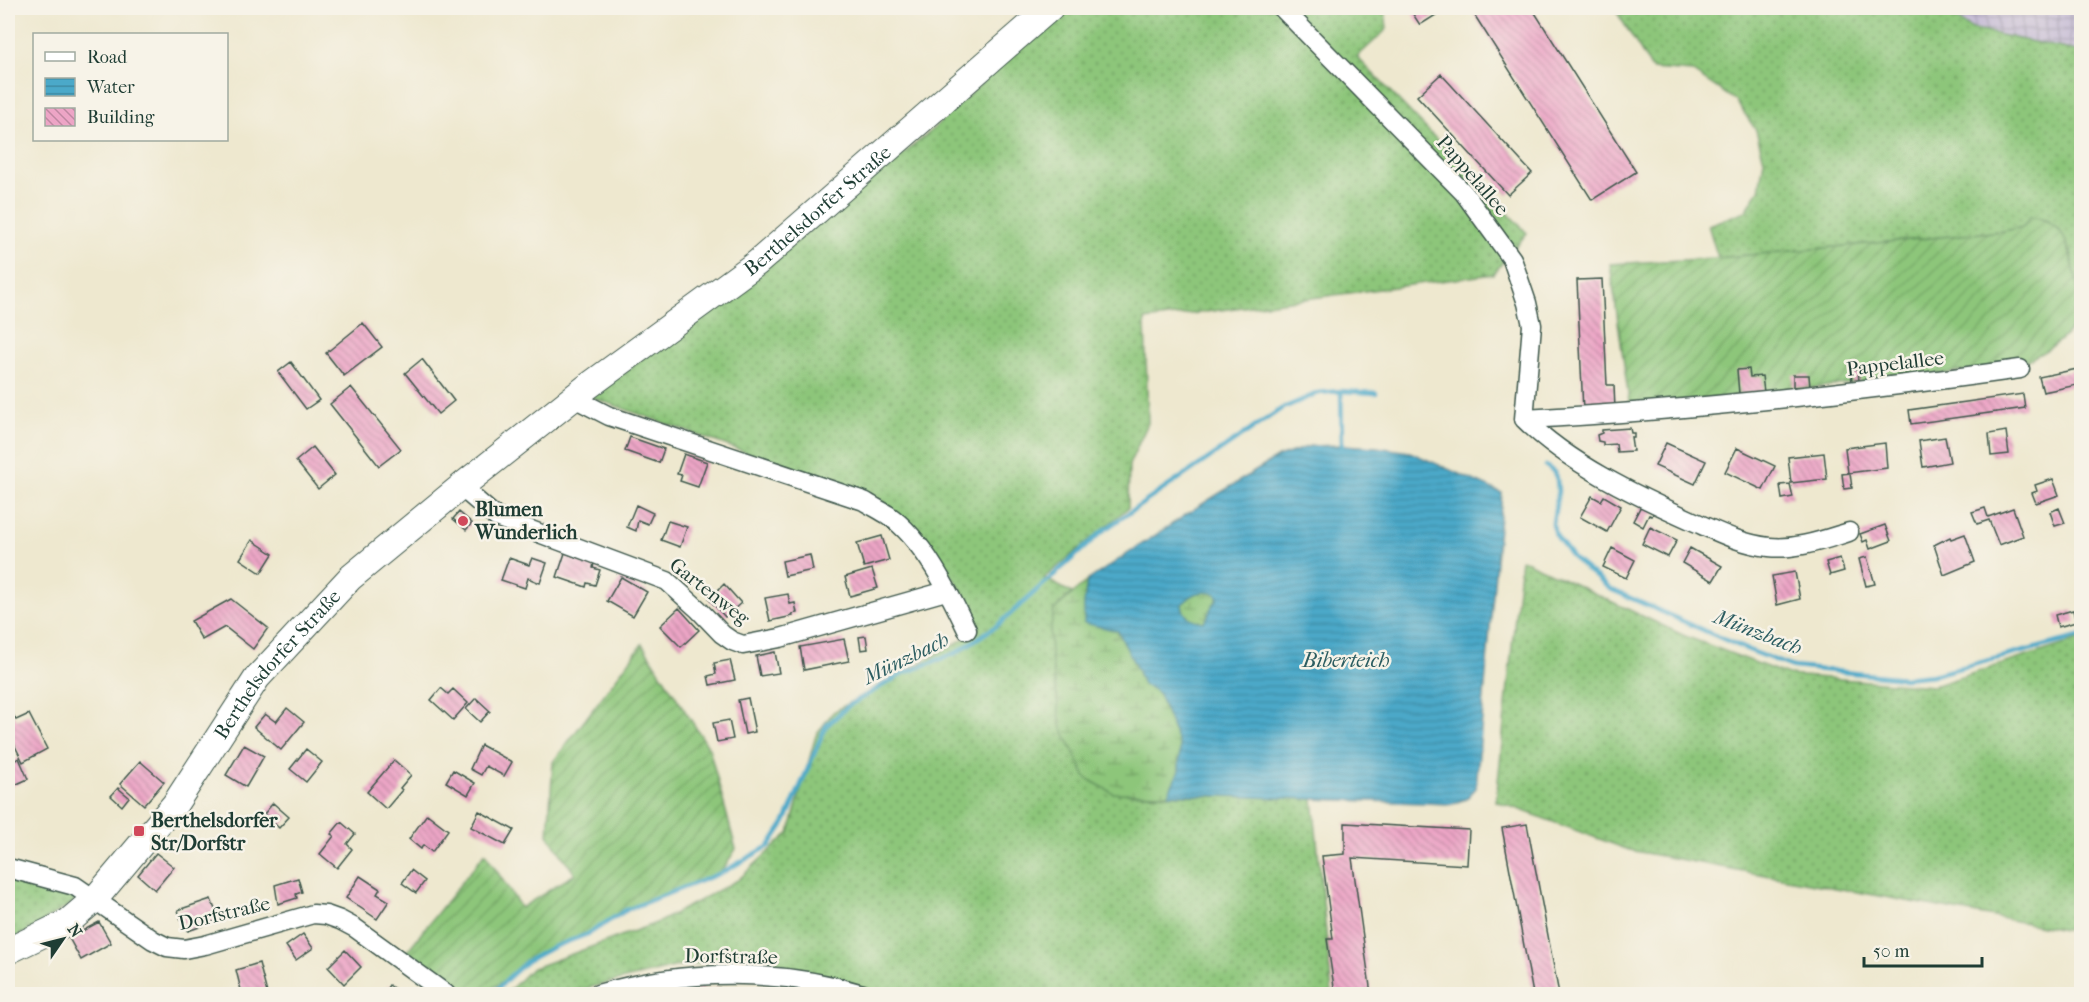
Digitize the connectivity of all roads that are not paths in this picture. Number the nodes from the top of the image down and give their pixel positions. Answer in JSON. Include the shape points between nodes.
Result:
{"nodes":[{"id":1,"x":1050,"y":8,"type":"edge"},
{"id":2,"x":1282,"y":8,"type":"edge"},
{"id":3,"x":2020,"y":369,"type":"dead end"},
{"id":4,"x":574,"y":398,"type":"junction"},
{"id":5,"x":1524,"y":419,"type":"junction"},
{"id":6,"x":460,"y":487,"type":"junction"},
{"id":7,"x":1849,"y":532,"type":"dead end"},
{"id":8,"x":946,"y":591,"type":"junction"},
{"id":9,"x":967,"y":630,"type":"dead end"},
{"id":10,"x":8,"y":868,"type":"edge"},
{"id":11,"x":95,"y":899,"type":"junction"},
{"id":12,"x":8,"y":951,"type":"edge"},
{"id":13,"x":446,"y":994,"type":"edge"},
{"id":14,"x":598,"y":994,"type":"edge"},
{"id":15,"x":863,"y":994,"type":"edge"}],
"edges":[{"from":1,"to":4,"type":"street","name":"Berthelsdorfer Straße","via":[[757,263]]},
{"from":2,"to":5,"type":"street","name":"Pappelallee","via":[[1464,193],[1512,259],[1532,325]]},
{"from":3,"to":5,"type":"street","name":"Pappelallee","via":[[1632,413]]},
{"from":4,"to":6,"type":"street","name":"Berthelsdorfer Straße"},
{"from":4,"to":8,"type":"street","via":[[609,416],[864,501],[912,537],[932,563]]},
{"from":5,"to":7,"type":"street","via":[[1541,436],[1598,473],[1740,542],[1771,548],[1808,545]]},
{"from":6,"to":8,"type":"street","name":"Gartenweg","via":[[496,517],[667,581],[722,634],[743,645]]},
{"from":6,"to":11,"type":"street","name":"Berthelsdorfer Straße","via":[[350,578],[257,678],[175,804]]},
{"from":8,"to":9,"type":"street"},
{"from":10,"to":11,"type":"street","name":"Dorfstraße","via":[[75,886]]},
{"from":11,"to":12,"type":"street","name":"Berthelsdorfer Straße","via":[[68,922]]},
{"from":11,"to":13,"type":"street","name":"Dorfstraße","via":[[153,940],[184,949],[301,916],[326,915],[355,928]]},
{"from":14,"to":15,"type":"street","name":"Dorfstraße","via":[[652,981],[738,975],[815,983]]}]}
